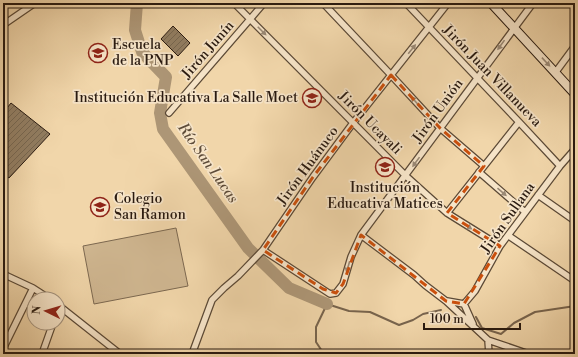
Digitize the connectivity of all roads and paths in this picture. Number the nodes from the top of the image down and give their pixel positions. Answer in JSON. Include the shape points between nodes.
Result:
{"nodes":[{"id":1,"x":35,"y":3,"type":"edge"},
{"id":2,"x":234,"y":3,"type":"edge"},
{"id":3,"x":264,"y":3,"type":"edge"},
{"id":4,"x":322,"y":3,"type":"edge"},
{"id":5,"x":406,"y":3,"type":"edge"},
{"id":6,"x":448,"y":3,"type":"edge"},
{"id":7,"x":491,"y":3,"type":"edge"},
{"id":8,"x":533,"y":3,"type":"edge"},
{"id":9,"x":250,"y":19,"type":"junction"},
{"id":10,"x":3,"y":25,"type":"edge"},
{"id":11,"x":429,"y":28,"type":"junction"},
{"id":12,"x":514,"y":28,"type":"junction"},
{"id":13,"x":575,"y":46,"type":"edge"},
{"id":14,"x":555,"y":73,"type":"junction"},
{"id":15,"x":391,"y":75,"type":"junction"},
{"id":16,"x":476,"y":78,"type":"junction"},
{"id":17,"x":575,"y":94,"type":"edge"},
{"id":18,"x":169,"y":113,"type":"dead end"},
{"id":19,"x":519,"y":122,"type":"junction"},
{"id":20,"x":353,"y":123,"type":"junction"},
{"id":21,"x":440,"y":128,"type":"junction"},
{"id":22,"x":575,"y":149,"type":"edge"},
{"id":23,"x":484,"y":166,"type":"junction"},
{"id":24,"x":560,"y":166,"type":"junction"},
{"id":25,"x":479,"y":172,"type":"junction"},
{"id":26,"x":406,"y":176,"type":"junction"},
{"id":27,"x":538,"y":195,"type":"junction"},
{"id":28,"x":525,"y":212,"type":"junction"},
{"id":29,"x":447,"y":213,"type":"junction"},
{"id":30,"x":575,"y":221,"type":"edge"},
{"id":31,"x":361,"y":235,"type":"junction"},
{"id":32,"x":509,"y":236,"type":"junction"},
{"id":33,"x":500,"y":246,"type":"junction"},
{"id":34,"x":262,"y":251,"type":"junction"},
{"id":35,"x":3,"y":274,"type":"edge"},
{"id":36,"x":575,"y":282,"type":"edge"},
{"id":37,"x":33,"y":288,"type":"junction"},
{"id":38,"x":38,"y":291,"type":"edge"},
{"id":39,"x":446,"y":301,"type":"junction"},
{"id":40,"x":464,"y":304,"type":"junction"},
{"id":41,"x":66,"y":313,"type":"edge"},
{"id":42,"x":475,"y":328,"type":"junction"},
{"id":43,"x":51,"y":331,"type":"edge"},
{"id":44,"x":488,"y":340,"type":"junction"},
{"id":45,"x":3,"y":349,"type":"edge"},
{"id":46,"x":42,"y":354,"type":"edge"},
{"id":47,"x":120,"y":354,"type":"edge"},
{"id":48,"x":192,"y":354,"type":"edge"},
{"id":49,"x":489,"y":354,"type":"edge"},
{"id":50,"x":529,"y":354,"type":"edge"}],
"edges":[{"from":1,"to":10,"type":"street"},
{"from":2,"to":9,"type":"street","name":"Jirón Ucayali"},
{"from":3,"to":9,"type":"street","name":"Jirón Junín"},
{"from":4,"to":15,"type":"street"},
{"from":5,"to":11,"type":"street","name":"Jirón Juan Villanueva"},
{"from":6,"to":11,"type":"street","name":"Jirón Huánuco"},
{"from":7,"to":12,"type":"street"},
{"from":8,"to":12,"type":"street","name":"Jirón Unión"},
{"from":9,"to":18,"type":"street","name":"Jirón Junín"},
{"from":9,"to":20,"type":"street","name":"Jirón Ucayali","one_way":true},
{"from":15,"to":11,"type":"street","name":"Jirón Huánuco","one_way":true},
{"from":11,"to":16,"type":"street","name":"Jirón Juan Villanueva"},
{"from":12,"to":14,"type":"street","one_way":true},
{"from":12,"to":16,"type":"street","name":"Jirón Unión","one_way":true},
{"from":13,"to":14,"type":"street"},
{"from":14,"to":17,"type":"street"},
{"from":15,"to":20,"type":"street","name":"Jirón Huánuco"},
{"from":21,"to":15,"type":"street","one_way":true},
{"from":16,"to":19,"type":"street","name":"Jirón Juan Villanueva"},
{"from":16,"to":21,"type":"street","name":"Jirón Unión"},
{"from":19,"to":23,"type":"street"},
{"from":19,"to":24,"type":"street","name":"Jirón Juan Villanueva"},
{"from":20,"to":26,"type":"street","name":"Jirón Ucayali"},
{"from":20,"to":34,"type":"street","name":"Jirón Huánuco"},
{"from":21,"to":23,"type":"street"},
{"from":21,"to":26,"type":"street","name":"Jirón Unión","one_way":true},
{"from":22,"to":24,"type":"street","name":"Jirón Sullana"},
{"from":23,"to":25,"type":"street"},
{"from":24,"to":27,"type":"street","name":"Jirón Sullana"},
{"from":25,"to":28,"type":"street","one_way":true},
{"from":25,"to":29,"type":"street"},
{"from":26,"to":29,"type":"street","name":"Jirón Ucayali"},
{"from":26,"to":31,"type":"street","name":"Jirón Unión"},
{"from":27,"to":28,"type":"street","name":"Jirón Sullana"},
{"from":27,"to":30,"type":"street"},
{"from":28,"to":32,"type":"street","name":"Jirón Sullana"},
{"from":29,"to":33,"type":"street","name":"Jirón Ucayali","one_way":true},
{"from":31,"to":34,"type":"street","name":"Jirón Unión","one_way":true,"via":[[343,284],[336,292],[330,294]]},
{"from":31,"to":39,"type":"street"},
{"from":32,"to":33,"type":"street","name":"Jirón Sullana"},
{"from":32,"to":36,"type":"street"},
{"from":33,"to":40,"type":"street","name":"Jirón Sullana","via":[[475,291]]},
{"from":34,"to":48,"type":"street","name":"Jirón Huánuco","via":[[212,300]]},
{"from":35,"to":37,"type":"street"},
{"from":37,"to":38,"type":"street"},
{"from":37,"to":45,"type":"street"},
{"from":39,"to":40,"type":"street"},
{"from":39,"to":42,"type":"street"},
{"from":40,"to":42,"type":"street"},
{"from":41,"to":47,"type":"street"},
{"from":42,"to":44,"type":"street"},
{"from":43,"to":46,"type":"street"},
{"from":44,"to":49,"type":"street"},
{"from":44,"to":50,"type":"street"}]}
